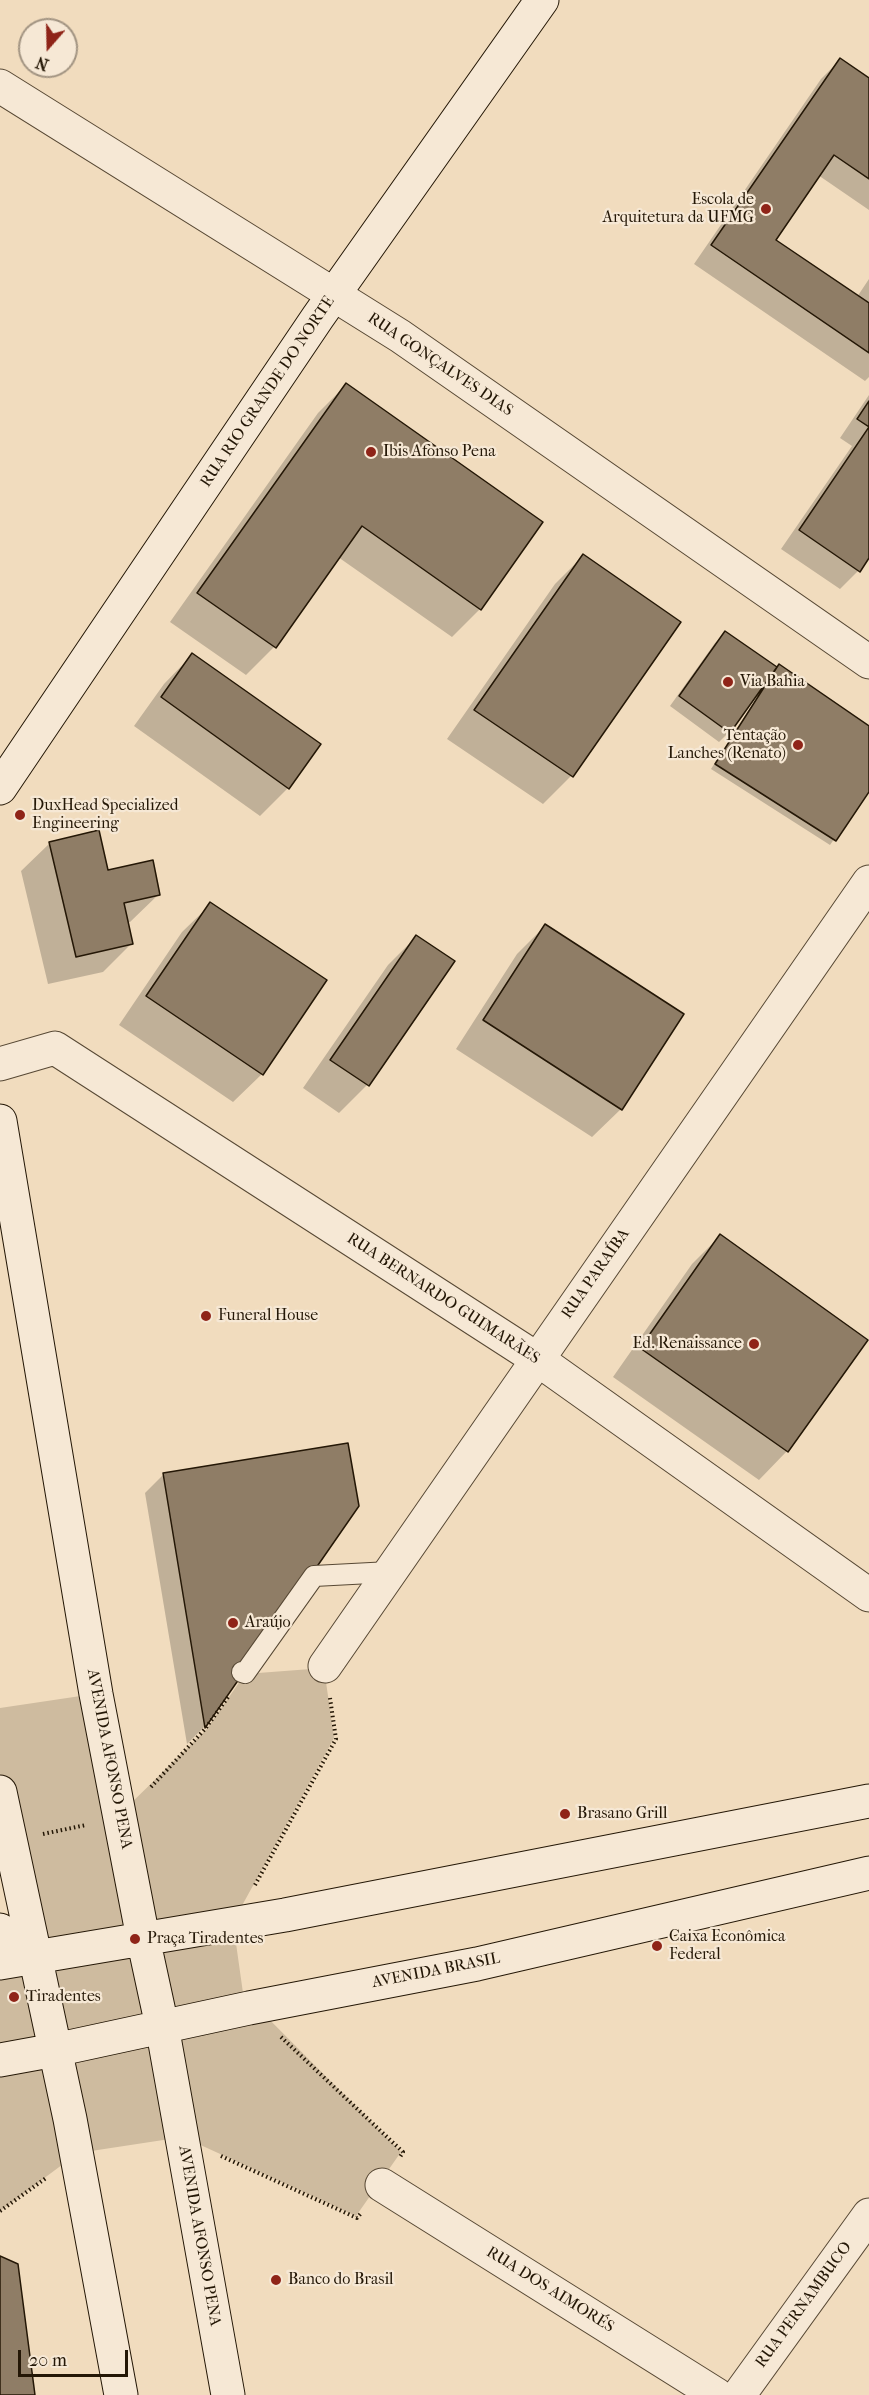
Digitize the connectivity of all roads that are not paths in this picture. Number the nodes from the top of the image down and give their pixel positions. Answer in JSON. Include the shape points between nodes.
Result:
{"nodes":[{"id":1,"x":542,"y":0,"type":"edge"},
{"id":2,"x":0,"y":86,"type":"edge"},
{"id":3,"x":327,"y":306,"type":"junction"},
{"id":4,"x":869,"y":662,"type":"edge"},
{"id":5,"x":0,"y":788,"type":"edge"},
{"id":6,"x":869,"y":882,"type":"edge"},
{"id":7,"x":0,"y":1064,"type":"edge"},
{"id":8,"x":0,"y":1121,"type":"edge"},
{"id":9,"x":537,"y":1359,"type":"junction"},
{"id":10,"x":390,"y":1572,"type":"junction"},
{"id":11,"x":869,"y":1595,"type":"edge"},
{"id":12,"x":325,"y":1666,"type":"road end"},
{"id":13,"x":244,"y":1673,"type":"road end"},
{"id":14,"x":869,"y":1800,"type":"edge"},
{"id":15,"x":3,"y":1812,"type":"edge"},
{"id":16,"x":869,"y":1873,"type":"edge"},
{"id":17,"x":0,"y":1930,"type":"edge"},
{"id":18,"x":143,"y":1938,"type":"junction"},
{"id":19,"x":37,"y":1956,"type":"junction"},
{"id":20,"x":0,"y":1963,"type":"edge"},
{"id":21,"x":162,"y":2026,"type":"junction"},
{"id":22,"x":55,"y":2050,"type":"junction"},
{"id":23,"x":0,"y":2060,"type":"edge"},
{"id":24,"x":382,"y":2185,"type":"road end"},
{"id":25,"x":869,"y":2215,"type":"edge"},
{"id":26,"x":121,"y":2395,"type":"edge"},
{"id":27,"x":228,"y":2395,"type":"edge"},
{"id":28,"x":717,"y":2395,"type":"edge"},
{"id":29,"x":739,"y":2395,"type":"edge"}],
"edges":[{"from":1,"to":3,"type":"street","name":"RUA RIO GRANDE DO NORTE"},
{"from":2,"to":3,"type":"street"},
{"from":3,"to":4,"type":"street","name":"RUA GONÇALVES DIAS","via":[[344,319],[400,336]]},
{"from":3,"to":5,"type":"street","name":"RUA RIO GRANDE DO NORTE"},
{"from":6,"to":9,"type":"street","name":"RUA PARAÍBA"},
{"from":7,"to":9,"type":"street","name":"RUA BERNARDO GUIMARÃES","via":[[55,1048]]},
{"from":8,"to":18,"type":"street","name":"AVENIDA AFONSO PENA","via":[[96,1694]]},
{"from":9,"to":10,"type":"street","name":"RUA PARAÍBA"},
{"from":9,"to":11,"type":"street","name":"RUA BERNARDO GUIMARÃES"},
{"from":10,"to":12,"type":"street","name":"RUA PARAÍBA"},
{"from":10,"to":13,"type":"lane","via":[[314,1576]]},
{"from":14,"to":18,"type":"street","via":[[320,1908]]},
{"from":15,"to":19,"type":"street"},
{"from":16,"to":21,"type":"street","name":"AVENIDA BRASIL","via":[[477,1964]]},
{"from":17,"to":19,"type":"street"},
{"from":18,"to":19,"type":"street"},
{"from":18,"to":21,"type":"street","name":"AVENIDA AFONSO PENA"},
{"from":19,"to":20,"type":"street"},
{"from":19,"to":22,"type":"street"},
{"from":21,"to":22,"type":"street","name":"AVENIDA BRASIL"},
{"from":21,"to":27,"type":"street","name":"AVENIDA AFONSO PENA"},
{"from":22,"to":23,"type":"street","name":"AVENIDA BRASIL"},
{"from":22,"to":26,"type":"street"},
{"from":24,"to":28,"type":"street","name":"RUA DOS AIMORÉS"},
{"from":25,"to":29,"type":"street","name":"RUA PERNAMBUCO"}]}
